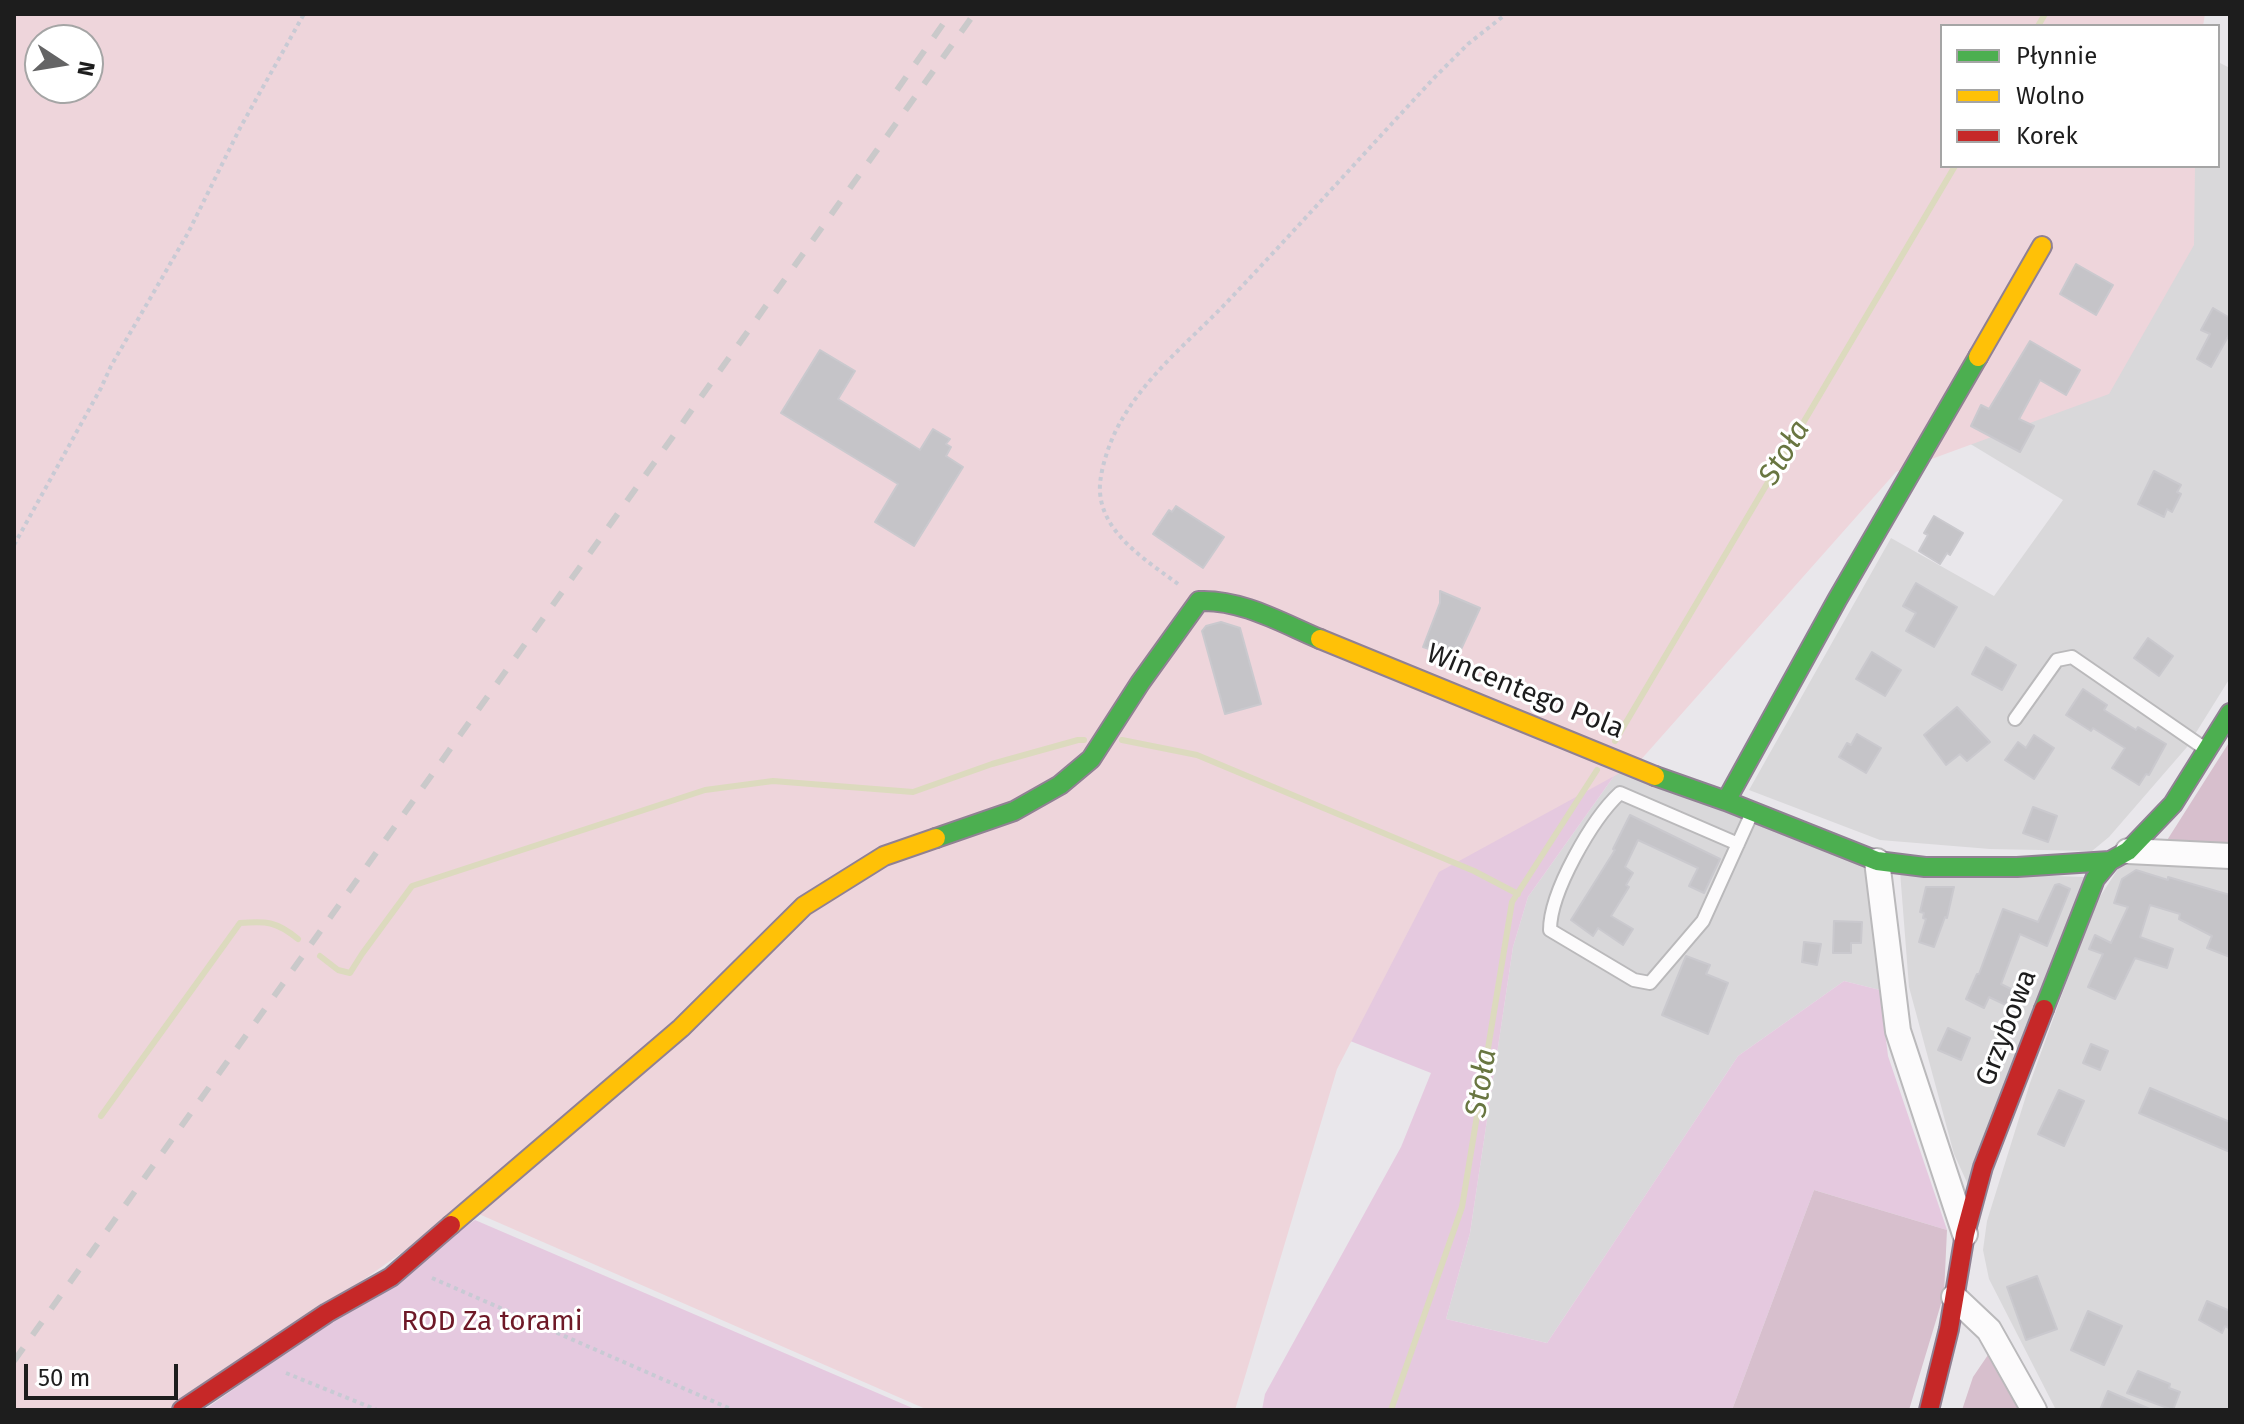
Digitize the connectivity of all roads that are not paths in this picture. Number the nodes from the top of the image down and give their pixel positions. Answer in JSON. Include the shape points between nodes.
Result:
{"nodes":[{"id":1,"x":2042,"y":246,"type":"dead end"},
{"id":2,"x":2230,"y":713,"type":"edge"},
{"id":3,"x":2015,"y":719,"type":"dead end"},
{"id":4,"x":2206,"y":750,"type":"junction"},
{"id":5,"x":1726,"y":801,"type":"junction"},
{"id":6,"x":1752,"y":812,"type":"junction"},
{"id":7,"x":1738,"y":844,"type":"junction"},
{"id":8,"x":2119,"y":856,"type":"junction"},
{"id":9,"x":2230,"y":856,"type":"edge"},
{"id":10,"x":1877,"y":861,"type":"junction"},
{"id":11,"x":1965,"y":1234,"type":"junction"},
{"id":12,"x":1954,"y":1297,"type":"junction"},
{"id":13,"x":182,"y":1410,"type":"edge"},
{"id":14,"x":1929,"y":1410,"type":"edge"},
{"id":15,"x":2034,"y":1410,"type":"edge"}],
"edges":[{"from":1,"to":5,"type":"street"},
{"from":2,"to":4,"type":"street","name":"Grzybowa"},
{"from":3,"to":4,"type":"lane","via":[[2057,660],[2072,657]]},
{"from":4,"to":8,"type":"street","name":"Grzybowa","via":[[2173,804]]},
{"from":5,"to":6,"type":"street","name":"Wincentego Pola"},
{"from":5,"to":13,"type":"street","name":"Wincentego Pola","via":[[1237,605],[1199,601],[1091,759],[1060,785],[1014,811],[884,856],[804,906],[681,1028],[391,1277]]},
{"from":6,"to":7,"type":"lane"},
{"from":6,"to":10,"type":"street","name":"Wincentego Pola"},
{"from":7,"to":7,"type":"lane","via":[[1703,921],[1650,983],[1634,980],[1550,930],[1550,916],[1574,857],[1620,793]]},
{"from":8,"to":9,"type":"street"},
{"from":8,"to":10,"type":"street","name":"Wincentego Pola","via":[[2017,867]]},
{"from":8,"to":11,"type":"street","name":"Grzybowa","via":[[2095,879],[1983,1167]]},
{"from":10,"to":11,"type":"street","via":[[1898,1031]]},
{"from":11,"to":12,"type":"street","name":"Grzybowa"},
{"from":12,"to":14,"type":"street","name":"Grzybowa"},
{"from":12,"to":15,"type":"street","via":[[1989,1330]]}]}
